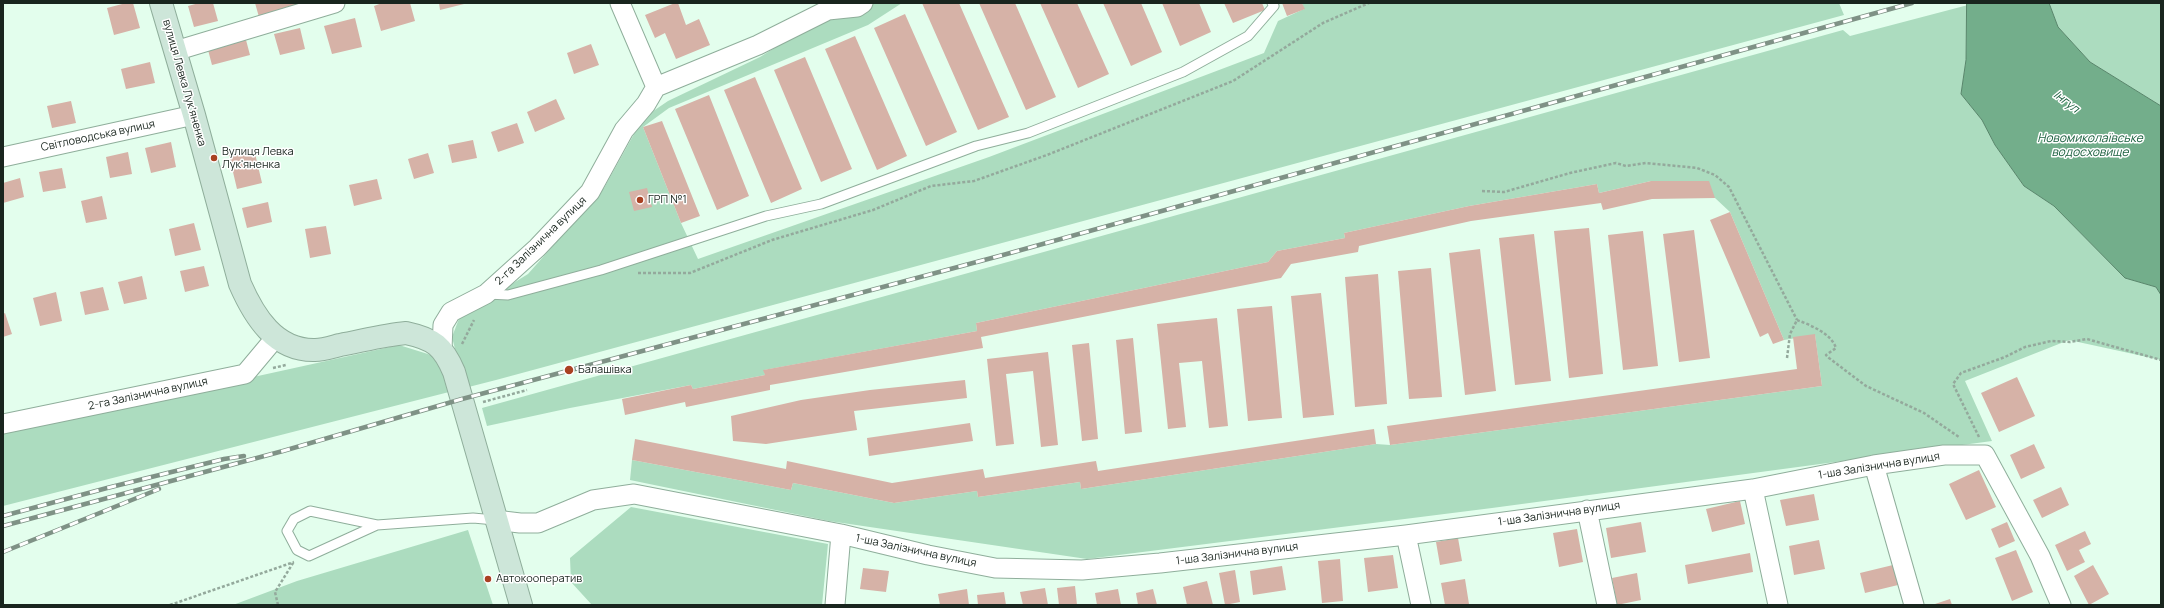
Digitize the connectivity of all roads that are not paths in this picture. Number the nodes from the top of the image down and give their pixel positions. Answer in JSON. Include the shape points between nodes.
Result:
{"nodes":[{"id":1,"x":161,"y":3,"type":"edge"},
{"id":2,"x":336,"y":3,"type":"edge"},
{"id":3,"x":620,"y":3,"type":"edge"},
{"id":4,"x":863,"y":3,"type":"edge"},
{"id":5,"x":1272,"y":3,"type":"edge"},
{"id":6,"x":827,"y":6,"type":"edge"},
{"id":7,"x":174,"y":51,"type":"junction"},
{"id":8,"x":656,"y":87,"type":"junction"},
{"id":9,"x":194,"y":115,"type":"junction"},
{"id":10,"x":3,"y":157,"type":"edge"},
{"id":11,"x":486,"y":294,"type":"junction"},
{"id":12,"x":276,"y":337,"type":"junction"},
{"id":13,"x":442,"y":348,"type":"junction"},
{"id":14,"x":3,"y":424,"type":"edge"},
{"id":15,"x":1874,"y":465,"type":"junction"},
{"id":16,"x":1753,"y":489,"type":"junction"},
{"id":17,"x":1587,"y":510,"type":"junction"},
{"id":18,"x":495,"y":520,"type":"junction"},
{"id":19,"x":377,"y":525,"type":"junction"},
{"id":20,"x":841,"y":534,"type":"junction"},
{"id":21,"x":1406,"y":535,"type":"junction"},
{"id":22,"x":521,"y":605,"type":"edge"},
{"id":23,"x":834,"y":605,"type":"edge"},
{"id":24,"x":1421,"y":605,"type":"edge"},
{"id":25,"x":1607,"y":605,"type":"edge"},
{"id":26,"x":1778,"y":605,"type":"edge"},
{"id":27,"x":1914,"y":605,"type":"edge"},
{"id":28,"x":2061,"y":605,"type":"edge"}],
"edges":[{"from":1,"to":7,"type":"street","name":"вулиця Левка Лукʼяненка"},
{"from":2,"to":7,"type":"street"},
{"from":3,"to":8,"type":"street"},
{"from":4,"to":6,"type":"street","via":[[857,7]]},
{"from":5,"to":11,"type":"lane","via":[[1274,6],[1248,36],[1183,72],[1028,133],[976,146],[821,204],[766,216],[601,270],[508,295]]},
{"from":6,"to":8,"type":"street","via":[[758,45]]},
{"from":7,"to":9,"type":"street","name":"вулиця Левка Лукʼяненка"},
{"from":8,"to":11,"type":"street","name":"2-га Залізнична вулиця","via":[[646,104],[624,130],[590,192],[537,248]]},
{"from":9,"to":10,"type":"street","name":"Світловодська вулиця"},
{"from":9,"to":12,"type":"street","name":"вулиця Левка Лукʼяненка","via":[[240,284],[251,310]]},
{"from":11,"to":13,"type":"street","name":"2-га Залізнична вулиця","via":[[451,312],[443,325]]},
{"from":12,"to":13,"type":"street","name":"вулиця Левка Лукʼяненка","via":[[300,348],[316,350],[406,333],[421,336]]},
{"from":12,"to":14,"type":"street","name":"2-га Залізнична вулиця","via":[[245,374]]},
{"from":13,"to":18,"type":"street","via":[[454,372]]},
{"from":15,"to":16,"type":"street","name":"1-ша Залізнична вулиця"},
{"from":15,"to":27,"type":"street"},
{"from":15,"to":28,"type":"street","name":"1-ша Залізнична вулиця","via":[[1944,455],[1985,455],[2040,556]]},
{"from":16,"to":17,"type":"street","name":"1-ша Залізнична вулиця"},
{"from":16,"to":26,"type":"street"},
{"from":17,"to":21,"type":"street","name":"1-ша Залізнична вулиця"},
{"from":17,"to":25,"type":"street"},
{"from":18,"to":19,"type":"lane","via":[[473,518]]},
{"from":18,"to":20,"type":"street","name":"1-ша Залізнична вулиця","via":[[538,523],[593,500],[634,494]]},
{"from":18,"to":22,"type":"street"},
{"from":19,"to":19,"type":"lane","via":[[310,511],[294,519],[287,531],[297,550],[309,556]]},
{"from":20,"to":21,"type":"street","name":"1-ша Залізнична вулиця","via":[[994,568],[1082,570]]},
{"from":20,"to":23,"type":"street"},
{"from":21,"to":24,"type":"street"}]}
